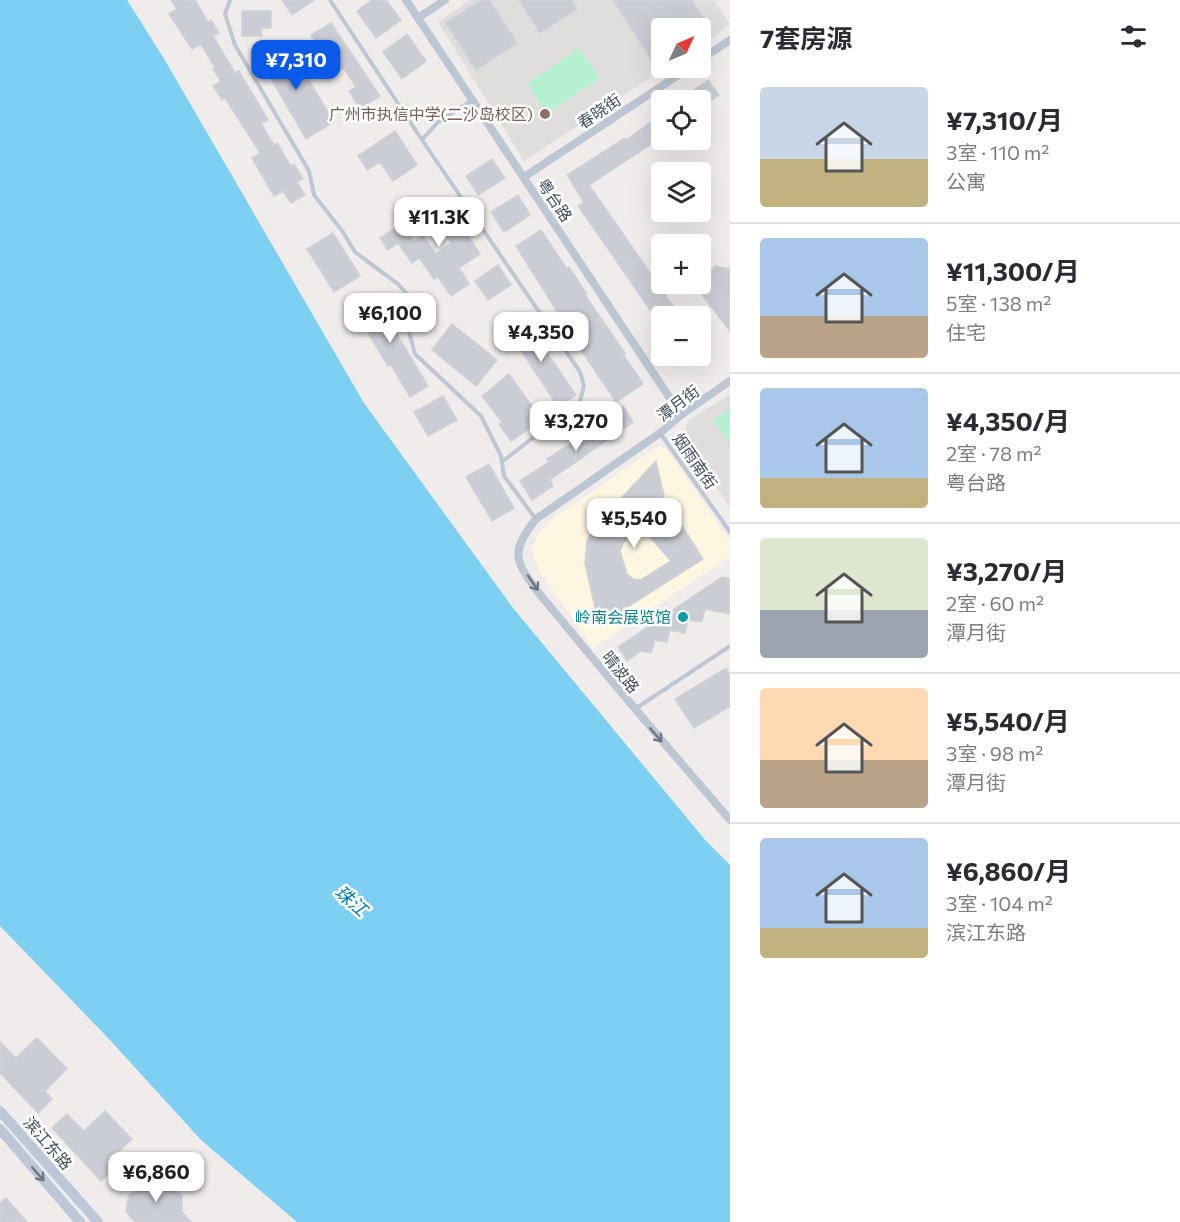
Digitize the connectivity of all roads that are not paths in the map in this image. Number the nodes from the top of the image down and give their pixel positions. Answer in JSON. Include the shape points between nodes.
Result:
{"nodes":[{"id":1,"x":230,"y":0,"type":"edge"},
{"id":2,"x":330,"y":0,"type":"edge"},
{"id":3,"x":406,"y":0,"type":"edge"},
{"id":4,"x":445,"y":0,"type":"edge"},
{"id":5,"x":418,"y":18,"type":"junction"},
{"id":6,"x":730,"y":40,"type":"edge"},
{"id":7,"x":711,"y":53,"type":"edge"},
{"id":8,"x":674,"y":78,"type":"edge"},
{"id":9,"x":472,"y":100,"type":"junction"},
{"id":10,"x":422,"y":140,"type":"junction"},
{"id":11,"x":524,"y":177,"type":"junction"},
{"id":12,"x":730,"y":381,"type":"edge"},
{"id":13,"x":681,"y":415,"type":"junction"},
{"id":14,"x":660,"y":433,"type":"junction"},
{"id":15,"x":502,"y":462,"type":"junction"},
{"id":16,"x":536,"y":519,"type":"junction"},
{"id":17,"x":526,"y":530,"type":"joint"},
{"id":18,"x":730,"y":532,"type":"edge"},
{"id":19,"x":730,"y":646,"type":"edge"},
{"id":20,"x":634,"y":710,"type":"junction"},
{"id":21,"x":730,"y":820,"type":"edge"},
{"id":22,"x":0,"y":1111,"type":"edge"},
{"id":23,"x":0,"y":1129,"type":"edge"},
{"id":24,"x":80,"y":1222,"type":"edge"},
{"id":25,"x":98,"y":1222,"type":"edge"}],
"edges":[{"from":1,"to":15,"type":"lane","via":[[225,14],[235,45],[309,171],[314,195],[355,252],[408,295],[409,332],[415,354],[481,416]]},
{"from":2,"to":10,"type":"lane"},
{"from":3,"to":5,"type":"street","name":"粤台路"},
{"from":4,"to":5,"type":"street"},
{"from":5,"to":9,"type":"street","name":"粤台路"},
{"from":6,"to":7,"type":"street"},
{"from":8,"to":11,"type":"street","name":"春晓街"},
{"from":9,"to":10,"type":"lane","via":[[437,123]]},
{"from":9,"to":11,"type":"street","name":"粤台路"},
{"from":10,"to":15,"type":"lane","via":[[580,372],[584,386],[580,401]]},
{"from":11,"to":13,"type":"street","name":"粤台路"},
{"from":12,"to":13,"type":"street","name":"潭月街"},
{"from":13,"to":14,"type":"street","name":"潭月街"},
{"from":14,"to":16,"type":"street","name":"潭月街"},
{"from":14,"to":18,"type":"lane","name":"烟雨南街"},
{"from":15,"to":16,"type":"lane","via":[[504,476]]},
{"from":16,"to":17,"type":"street","name":"潭月街"},
{"from":17,"to":20,"type":"street","name":"晴波路","one_way":true,"via":[[518,560],[532,585]]},
{"from":19,"to":20,"type":"lane"},
{"from":20,"to":21,"type":"street","name":"晴波路","one_way":true},
{"from":22,"to":25,"type":"main road","name":"滨江东路"},
{"from":23,"to":24,"type":"main road","name":"滨江东路","one_way":true}]}
